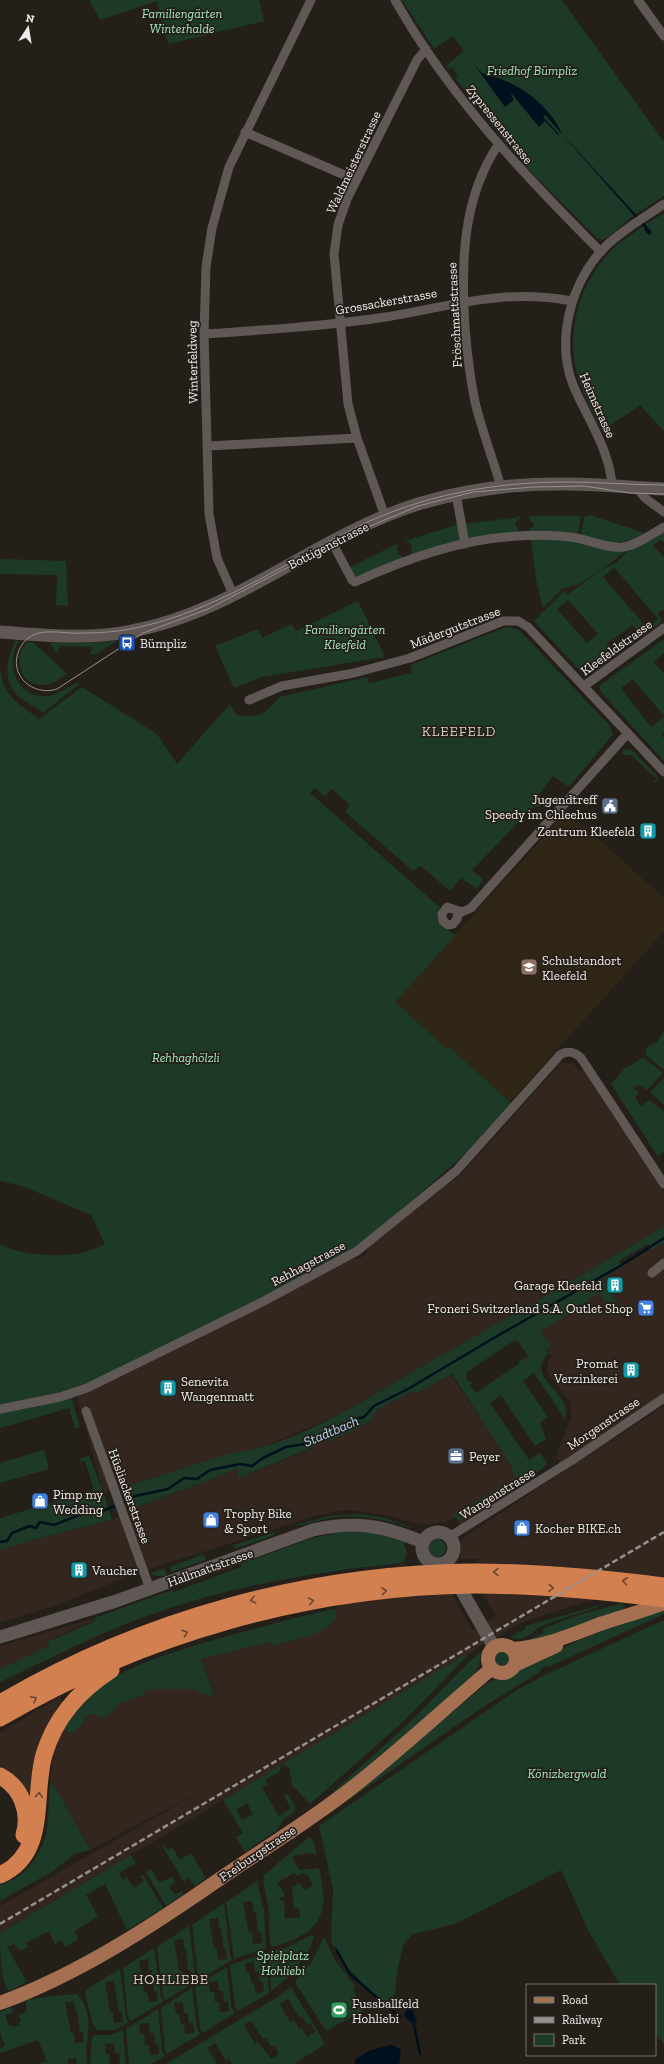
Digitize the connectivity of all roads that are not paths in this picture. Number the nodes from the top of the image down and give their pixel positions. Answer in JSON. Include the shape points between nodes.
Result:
{"nodes":[{"id":1,"x":311,"y":0,"type":"edge"},
{"id":2,"x":395,"y":0,"type":"edge"},
{"id":3,"x":638,"y":0,"type":"edge"},
{"id":4,"x":664,"y":36,"type":"edge"},
{"id":5,"x":426,"y":49,"type":"junction"},
{"id":6,"x":245,"y":132,"type":"junction"},
{"id":7,"x":498,"y":145,"type":"junction"},
{"id":8,"x":356,"y":180,"type":"junction"},
{"id":9,"x":664,"y":204,"type":"edge"},
{"id":10,"x":601,"y":252,"type":"junction"},
{"id":11,"x":464,"y":301,"type":"junction"},
{"id":12,"x":572,"y":301,"type":"junction"},
{"id":13,"x":340,"y":323,"type":"junction"},
{"id":14,"x":204,"y":334,"type":"junction"},
{"id":15,"x":357,"y":438,"type":"junction"},
{"id":16,"x":207,"y":446,"type":"junction"},
{"id":17,"x":612,"y":486,"type":"junction"},
{"id":18,"x":501,"y":487,"type":"junction"},
{"id":19,"x":638,"y":489,"type":"junction"},
{"id":20,"x":664,"y":489,"type":"edge"},
{"id":21,"x":456,"y":494,"type":"junction"},
{"id":22,"x":664,"y":512,"type":"edge"},
{"id":23,"x":385,"y":516,"type":"junction"},
{"id":24,"x":664,"y":527,"type":"edge"},
{"id":25,"x":332,"y":542,"type":"junction"},
{"id":26,"x":465,"y":544,"type":"junction"},
{"id":27,"x":233,"y":594,"type":"junction"},
{"id":28,"x":664,"y":628,"type":"edge"},
{"id":29,"x":0,"y":632,"type":"edge"},
{"id":30,"x":584,"y":686,"type":"junction"},
{"id":31,"x":249,"y":700,"type":"dead end"},
{"id":32,"x":628,"y":733,"type":"junction"},
{"id":33,"x":664,"y":772,"type":"edge"},
{"id":34,"x":458,"y":912,"type":"dead end"},
{"id":35,"x":664,"y":1184,"type":"edge"},
{"id":36,"x":664,"y":1263,"type":"edge"},
{"id":37,"x":652,"y":1273,"type":"dead end"},
{"id":38,"x":664,"y":1398,"type":"edge"},
{"id":39,"x":0,"y":1409,"type":"edge"},
{"id":40,"x":86,"y":1411,"type":"dead end"},
{"id":41,"x":557,"y":1469,"type":"joint"},
{"id":42,"x":449,"y":1538,"type":"junction"},
{"id":43,"x":423,"y":1542,"type":"junction"},
{"id":44,"x":446,"y":1562,"type":"junction"},
{"id":45,"x":664,"y":1586,"type":"edge"},
{"id":46,"x":150,"y":1589,"type":"junction"},
{"id":47,"x":664,"y":1599,"type":"edge"},
{"id":48,"x":664,"y":1603,"type":"edge"},
{"id":49,"x":0,"y":1637,"type":"edge"},
{"id":50,"x":568,"y":1637,"type":"junction"},
{"id":51,"x":121,"y":1643,"type":"junction"},
{"id":52,"x":148,"y":1646,"type":"junction"},
{"id":53,"x":494,"y":1647,"type":"junction"},
{"id":54,"x":512,"y":1649,"type":"junction"},
{"id":55,"x":515,"y":1665,"type":"junction"},
{"id":56,"x":491,"y":1669,"type":"junction"},
{"id":57,"x":0,"y":1691,"type":"edge"},
{"id":58,"x":0,"y":1703,"type":"edge"},
{"id":59,"x":0,"y":1718,"type":"edge"},
{"id":60,"x":0,"y":1776,"type":"edge"},
{"id":61,"x":0,"y":1865,"type":"edge"},
{"id":62,"x":0,"y":1875,"type":"edge"},
{"id":63,"x":0,"y":2003,"type":"edge"}],
"edges":[{"from":1,"to":6,"type":"street","name":"Winterfeldweg"},
{"from":2,"to":5,"type":"street","name":"Zypressenstrasse"},
{"from":3,"to":4,"type":"street"},
{"from":5,"to":7,"type":"street","name":"Zypressenstrasse"},
{"from":5,"to":8,"type":"street","name":"Waldmeisterstrasse","via":[[417,60]]},
{"from":6,"to":8,"type":"street"},
{"from":6,"to":14,"type":"street","name":"Winterfeldweg","via":[[229,167],[212,228],[204,278]]},
{"from":7,"to":10,"type":"street","name":"Zypressenstrasse"},
{"from":7,"to":11,"type":"street","name":"Fröschmattstrasse","via":[[482,171],[471,206],[464,261]]},
{"from":8,"to":13,"type":"street","name":"Waldmeisterstrasse","via":[[340,215],[334,245]]},
{"from":9,"to":10,"type":"street","name":"Heimstrasse"},
{"from":10,"to":12,"type":"street","name":"Heimstrasse","via":[[584,276]]},
{"from":11,"to":12,"type":"street","name":"Grossackerstrasse","via":[[520,296],[552,297]]},
{"from":11,"to":13,"type":"street","name":"Grossackerstrasse"},
{"from":11,"to":18,"type":"street","name":"Fröschmattstrasse","via":[[468,361],[475,402]]},
{"from":12,"to":17,"type":"street","name":"Heimstrasse","via":[[566,338],[570,373],[610,463]]},
{"from":13,"to":14,"type":"street","name":"Grossackerstrasse"},
{"from":13,"to":15,"type":"street","name":"Waldmeisterstrasse","via":[[348,404]]},
{"from":14,"to":16,"type":"street","name":"Winterfeldweg"},
{"from":15,"to":16,"type":"street"},
{"from":15,"to":23,"type":"street","name":"Waldmeisterstrasse"},
{"from":16,"to":27,"type":"street","name":"Winterfeldweg","via":[[212,535],[217,558]]},
{"from":17,"to":18,"type":"street","name":"Bottigenstrasse","via":[[568,484]]},
{"from":17,"to":19,"type":"street","name":"Bottigenstrasse"},
{"from":18,"to":21,"type":"street","name":"Bottigenstrasse"},
{"from":19,"to":20,"type":"street","name":"Bottigenstrasse"},
{"from":19,"to":22,"type":"street"},
{"from":21,"to":23,"type":"street","name":"Bottigenstrasse"},
{"from":21,"to":26,"type":"street"},
{"from":23,"to":25,"type":"street","name":"Bottigenstrasse"},
{"from":24,"to":26,"type":"street","via":[[620,547],[574,538],[543,536],[507,536]]},
{"from":25,"to":26,"type":"street","via":[[352,580],[356,582],[398,564]]},
{"from":25,"to":27,"type":"street","name":"Bottigenstrasse"},
{"from":27,"to":29,"type":"street","name":"Bottigenstrasse","via":[[170,621],[120,633],[82,636]]},
{"from":28,"to":30,"type":"street","name":"Kleefeldstrasse"},
{"from":30,"to":31,"type":"street","name":"Mädergutstrasse","via":[[528,626],[507,620],[410,658],[354,673],[282,686]]},
{"from":30,"to":32,"type":"street","name":"Mädergutstrasse"},
{"from":32,"to":33,"type":"street","name":"Mädergutstrasse"},
{"from":32,"to":34,"type":"street","via":[[471,908],[465,912]]},
{"from":35,"to":39,"type":"street","name":"Rehhagstrasse","via":[[580,1056],[571,1052],[560,1055],[456,1171],[357,1252],[87,1388],[60,1397]]},
{"from":36,"to":37,"type":"street"},
{"from":38,"to":41,"type":"street","name":"Morgenstrasse"},
{"from":40,"to":46,"type":"street","name":"Hüsliackerstrasse"},
{"from":41,"to":42,"type":"street","name":"Wangenstrasse"},
{"from":42,"to":43,"type":"street","via":[[440,1532],[433,1533]]},
{"from":42,"to":44,"type":"street","via":[[454,1548]]},
{"from":43,"to":44,"type":"street","via":[[422,1550],[426,1559],[438,1564]]},
{"from":43,"to":46,"type":"street","name":"Hallmattstrasse","via":[[374,1526],[351,1524],[324,1528],[304,1532]]},
{"from":44,"to":53,"type":"street"},
{"from":45,"to":51,"type":"highway","one_way":true,"via":[[570,1576],[496,1572],[424,1574],[366,1580],[305,1589],[238,1604]]},
{"from":46,"to":49,"type":"street","name":"Hallmattstrasse"},
{"from":52,"to":47,"type":"highway","one_way":true,"via":[[241,1617],[300,1603],[428,1587],[496,1585]]},
{"from":48,"to":50,"type":"main road"},
{"from":50,"to":54,"type":"main road"},
{"from":50,"to":55,"type":"main road","via":[[554,1648]]},
{"from":51,"to":57,"type":"highway","via":[[92,1648]]},
{"from":51,"to":58,"type":"highway","via":[[59,1671]]},
{"from":59,"to":52,"type":"highway","one_way":true,"via":[[76,1678]]},
{"from":62,"to":52,"type":"highway","one_way":true,"via":[[18,1862],[32,1841],[37,1822],[39,1782],[44,1756],[63,1713],[88,1686]]},
{"from":53,"to":54,"type":"main road","via":[[504,1646]]},
{"from":53,"to":56,"type":"main road","via":[[488,1658]]},
{"from":54,"to":55,"type":"main road","via":[[516,1657]]},
{"from":55,"to":56,"type":"main road","via":[[503,1674]]},
{"from":56,"to":63,"type":"main road","name":"Freiburgstrasse","via":[[353,1786],[201,1892],[85,1962],[42,1985]]},
{"from":60,"to":61,"type":"highway","via":[[19,1793],[24,1804],[26,1821],[25,1833],[18,1848]]}]}
